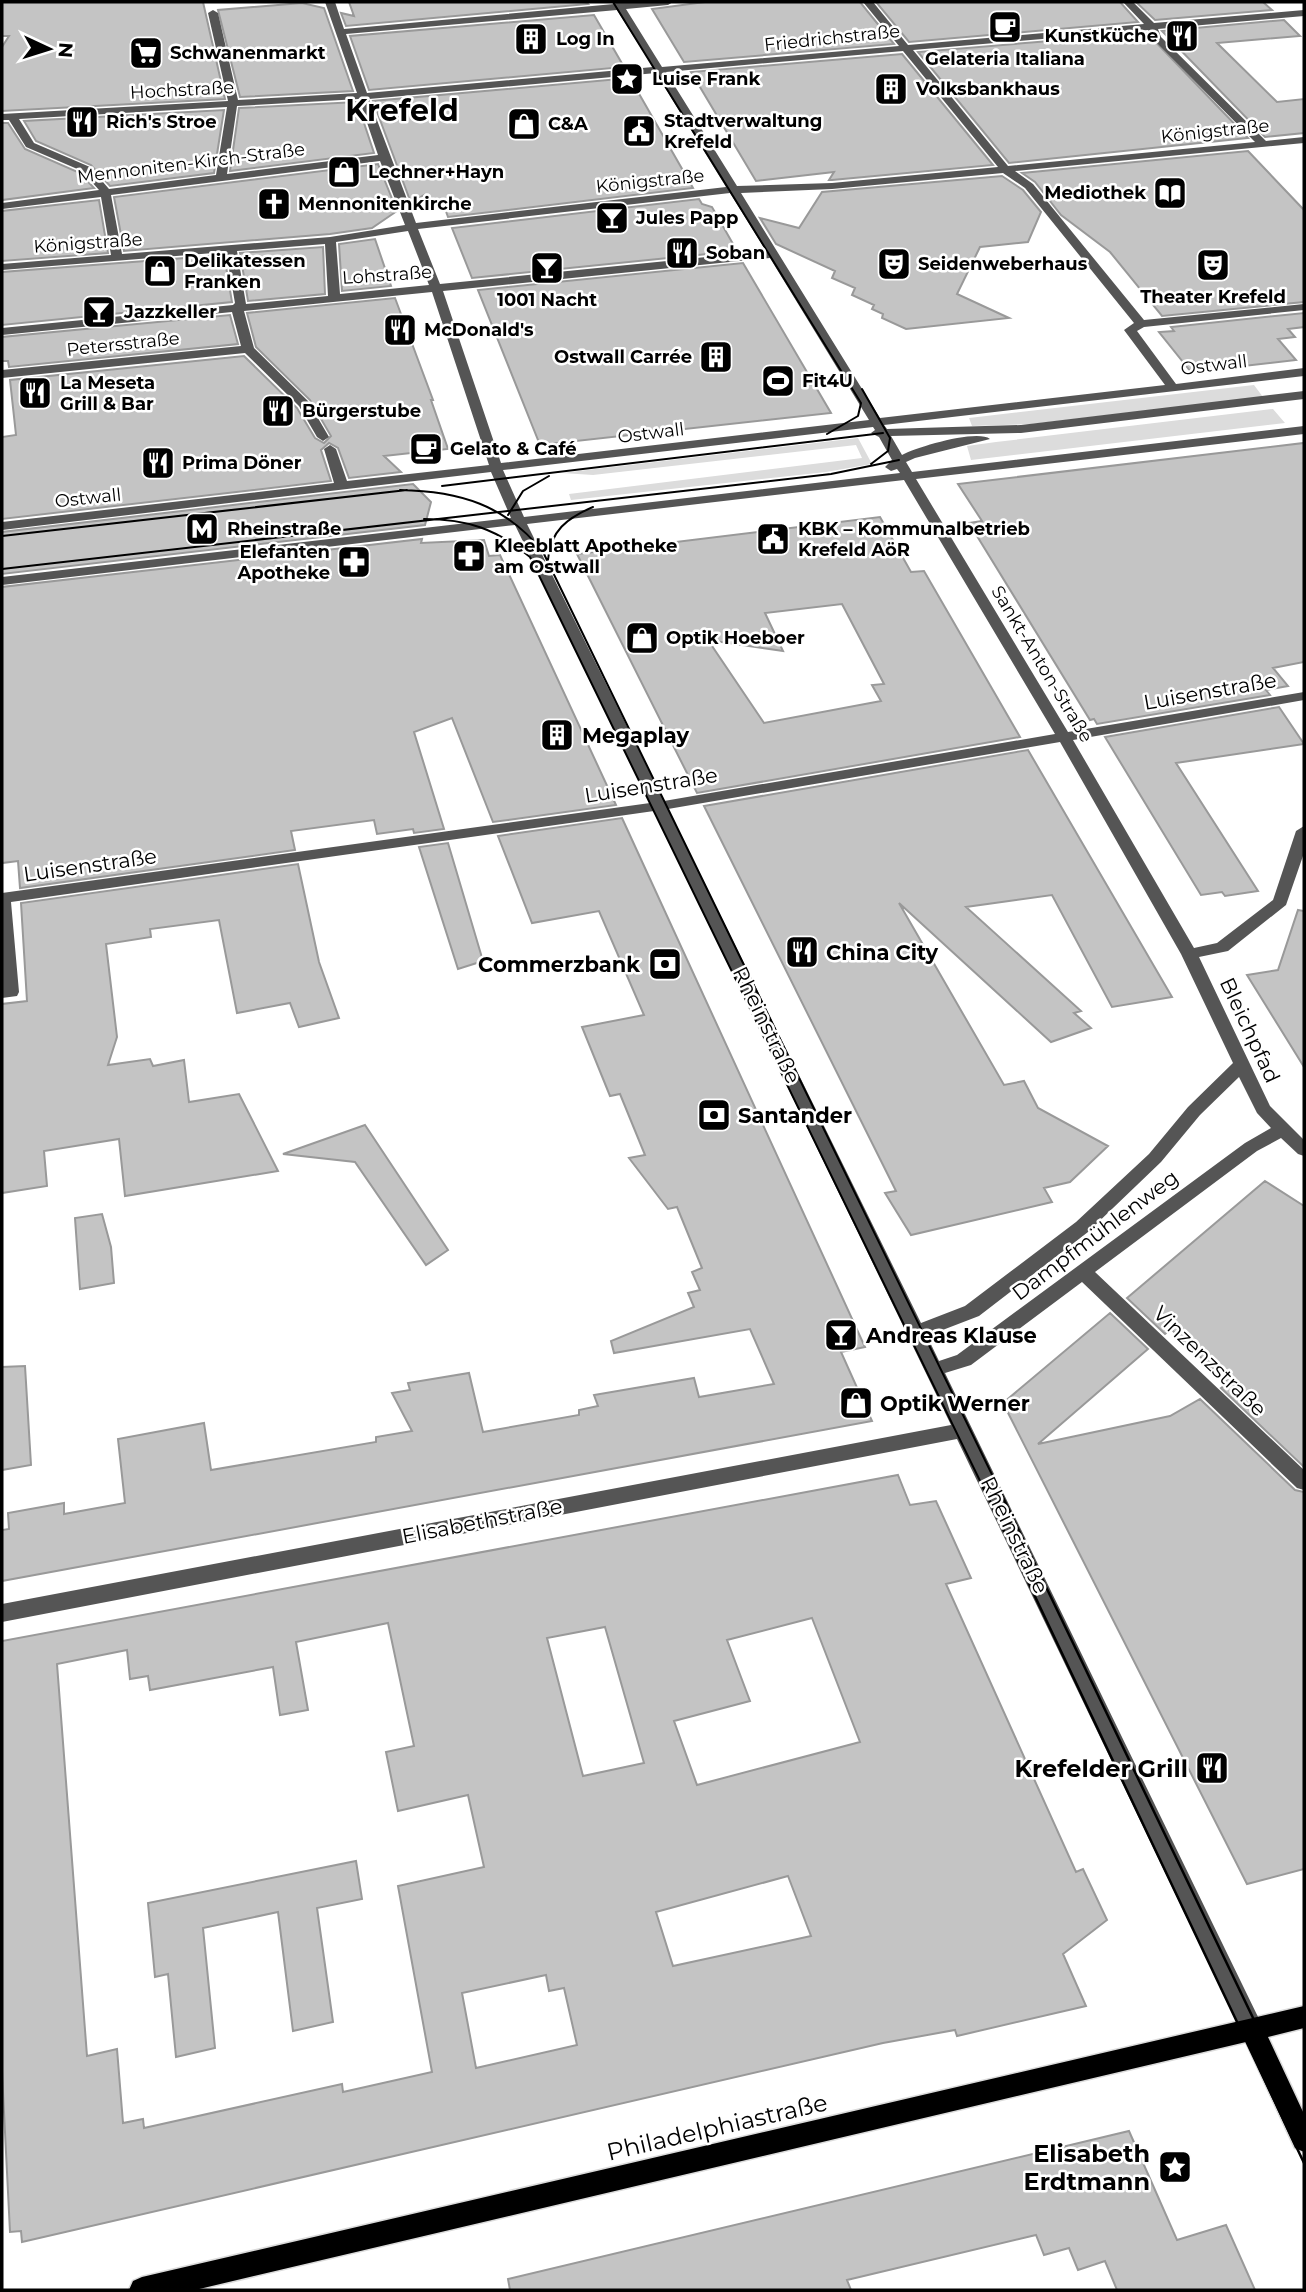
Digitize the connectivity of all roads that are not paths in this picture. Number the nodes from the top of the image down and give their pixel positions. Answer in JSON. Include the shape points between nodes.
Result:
{"nodes":[{"id":1,"x":330,"y":2,"type":"edge"},
{"id":2,"x":668,"y":2,"type":"edge"},
{"id":3,"x":868,"y":2,"type":"edge"},
{"id":4,"x":1128,"y":2,"type":"edge"},
{"id":5,"x":619,"y":4,"type":"edge"},
{"id":6,"x":213,"y":13,"type":"dead end"},
{"id":7,"x":1304,"y":13,"type":"edge"},
{"id":8,"x":1152,"y":27,"type":"junction"},
{"id":9,"x":341,"y":32,"type":"junction"},
{"id":10,"x":904,"y":48,"type":"junction"},
{"id":11,"x":661,"y":72,"type":"junction"},
{"id":12,"x":363,"y":96,"type":"junction"},
{"id":13,"x":231,"y":106,"type":"junction"},
{"id":14,"x":7,"y":117,"type":"edge"},
{"id":15,"x":1304,"y":140,"type":"edge"},
{"id":16,"x":1263,"y":144,"type":"junction"},
{"id":17,"x":384,"y":157,"type":"junction"},
{"id":18,"x":1006,"y":170,"type":"junction"},
{"id":19,"x":220,"y":177,"type":"junction"},
{"id":20,"x":105,"y":191,"type":"junction"},
{"id":21,"x":734,"y":191,"type":"junction"},
{"id":22,"x":2,"y":205,"type":"edge"},
{"id":23,"x":412,"y":229,"type":"junction"},
{"id":24,"x":330,"y":240,"type":"junction"},
{"id":25,"x":231,"y":250,"type":"junction"},
{"id":26,"x":774,"y":254,"type":"junction"},
{"id":27,"x":117,"y":256,"type":"junction"},
{"id":28,"x":2,"y":267,"type":"edge"},
{"id":29,"x":437,"y":290,"type":"junction"},
{"id":30,"x":334,"y":296,"type":"junction"},
{"id":31,"x":1304,"y":307,"type":"edge"},
{"id":32,"x":237,"y":309,"type":"junction"},
{"id":33,"x":1142,"y":324,"type":"junction"},
{"id":34,"x":2,"y":331,"type":"edge"},
{"id":35,"x":248,"y":349,"type":"junction"},
{"id":36,"x":1304,"y":372,"type":"edge"},
{"id":37,"x":2,"y":374,"type":"edge"},
{"id":38,"x":1287,"y":374,"type":"junction"},
{"id":39,"x":1173,"y":388,"type":"junction"},
{"id":40,"x":1304,"y":394,"type":"edge"},
{"id":41,"x":1304,"y":402,"type":"edge"},
{"id":42,"x":881,"y":428,"type":"junction"},
{"id":43,"x":1304,"y":430,"type":"edge"},
{"id":44,"x":899,"y":460,"type":"junction"},
{"id":45,"x":496,"y":468,"type":"junction"},
{"id":46,"x":907,"y":475,"type":"junction"},
{"id":47,"x":874,"y":478,"type":"junction"},
{"id":48,"x":342,"y":487,"type":"junction"},
{"id":49,"x":519,"y":521,"type":"junction"},
{"id":50,"x":2,"y":526,"type":"edge"},
{"id":51,"x":2,"y":581,"type":"edge"},
{"id":52,"x":1304,"y":696,"type":"edge"},
{"id":53,"x":1066,"y":738,"type":"junction"},
{"id":54,"x":659,"y":806,"type":"junction"},
{"id":55,"x":1304,"y":831,"type":"edge"},
{"id":56,"x":2,"y":898,"type":"edge"},
{"id":57,"x":1189,"y":954,"type":"junction"},
{"id":58,"x":2,"y":993,"type":"edge"},
{"id":59,"x":1241,"y":1065,"type":"junction"},
{"id":60,"x":1281,"y":1130,"type":"junction"},
{"id":61,"x":1304,"y":1150,"type":"edge"},
{"id":62,"x":1084,"y":1273,"type":"junction"},
{"id":63,"x":916,"y":1332,"type":"junction"},
{"id":64,"x":933,"y":1370,"type":"junction"},
{"id":65,"x":963,"y":1430,"type":"junction"},
{"id":66,"x":1304,"y":1482,"type":"edge"},
{"id":67,"x":2,"y":1613,"type":"edge"},
{"id":68,"x":1304,"y":2017,"type":"edge"},
{"id":69,"x":1252,"y":2029,"type":"junction"},
{"id":70,"x":1304,"y":2140,"type":"edge"},
{"id":71,"x":142,"y":2290,"type":"edge"}],
"edges":[{"from":1,"to":9,"type":"street","name":"Rheinstraße"},
{"from":2,"to":5,"type":"street"},
{"from":3,"to":10,"type":"street"},
{"from":4,"to":8,"type":"street"},
{"from":5,"to":9,"type":"street"},
{"from":5,"to":11,"type":"street","name":"Sankt-Anton-Straße"},
{"from":6,"to":13,"type":"street"},
{"from":7,"to":8,"type":"street","name":"Friedrichstraße"},
{"from":8,"to":10,"type":"street","name":"Friedrichstraße"},
{"from":8,"to":16,"type":"street","via":[[1157,38]]},
{"from":9,"to":12,"type":"street","name":"Rheinstraße"},
{"from":10,"to":11,"type":"street","name":"Friedrichstraße"},
{"from":10,"to":18,"type":"street"},
{"from":11,"to":12,"type":"street","name":"Friedrichstraße"},
{"from":11,"to":21,"type":"street","name":"Sankt-Anton-Straße"},
{"from":12,"to":13,"type":"street","name":"Hochstraße"},
{"from":12,"to":17,"type":"street","name":"Rheinstraße"},
{"from":13,"to":14,"type":"street","name":"Hochstraße"},
{"from":13,"to":19,"type":"street"},
{"from":14,"to":20,"type":"street","via":[[30,145],[86,169]]},
{"from":15,"to":16,"type":"street","name":"Königstraße"},
{"from":16,"to":18,"type":"street","name":"Königstraße"},
{"from":17,"to":19,"type":"street","name":"Mennoniten-Kirch-Straße"},
{"from":17,"to":23,"type":"street","name":"Rheinstraße"},
{"from":18,"to":21,"type":"street","name":"Königstraße"},
{"from":18,"to":33,"type":"street","via":[[1029,186]]},
{"from":19,"to":20,"type":"street","name":"Mennoniten-Kirch-Straße"},
{"from":20,"to":22,"type":"street","name":"Mennoniten-Kirch-Straße"},
{"from":20,"to":27,"type":"street"},
{"from":21,"to":23,"type":"street","name":"Königstraße"},
{"from":21,"to":26,"type":"street","name":"Sankt-Anton-Straße"},
{"from":23,"to":24,"type":"street","name":"Königstraße"},
{"from":23,"to":29,"type":"street","name":"Rheinstraße"},
{"from":24,"to":25,"type":"street","name":"Königstraße"},
{"from":24,"to":30,"type":"street"},
{"from":25,"to":27,"type":"street","name":"Königstraße"},
{"from":25,"to":32,"type":"street","via":[[241,303]]},
{"from":26,"to":29,"type":"street","name":"Lohstraße"},
{"from":26,"to":42,"type":"street","name":"Sankt-Anton-Straße"},
{"from":27,"to":28,"type":"street","name":"Königstraße"},
{"from":29,"to":30,"type":"street","name":"Lohstraße"},
{"from":29,"to":45,"type":"street","name":"Rheinstraße"},
{"from":30,"to":32,"type":"street","name":"Lohstraße"},
{"from":31,"to":33,"type":"street"},
{"from":32,"to":34,"type":"street","name":"Lohstraße"},
{"from":32,"to":35,"type":"street"},
{"from":33,"to":39,"type":"street","via":[[1130,330]]},
{"from":35,"to":37,"type":"street","name":"Petersstraße"},
{"from":35,"to":48,"type":"street","via":[[304,404],[327,443]]},
{"from":36,"to":38,"type":"street","name":"Ostwall"},
{"from":38,"to":39,"type":"street","name":"Ostwall"},
{"from":38,"to":40,"type":"street"},
{"from":39,"to":42,"type":"street","name":"Ostwall"},
{"from":40,"to":42,"type":"street","via":[[1021,429]]},
{"from":41,"to":44,"type":"street","via":[[979,440]]},
{"from":42,"to":44,"type":"street","name":"Sankt-Anton-Straße"},
{"from":42,"to":45,"type":"street","name":"Ostwall","via":[[824,430]]},
{"from":43,"to":46,"type":"street"},
{"from":44,"to":46,"type":"street","name":"Sankt-Anton-Straße"},
{"from":44,"to":47,"type":"street"},
{"from":45,"to":48,"type":"street","name":"Ostwall"},
{"from":45,"to":49,"type":"street","name":"Rheinstraße"},
{"from":46,"to":47,"type":"street"},
{"from":46,"to":53,"type":"street","name":"Sankt-Anton-Straße"},
{"from":47,"to":49,"type":"street"},
{"from":48,"to":50,"type":"street","name":"Ostwall"},
{"from":49,"to":51,"type":"street"},
{"from":49,"to":54,"type":"street","name":"Rheinstraße"},
{"from":52,"to":53,"type":"street","name":"Luisenstraße"},
{"from":53,"to":54,"type":"street","name":"Luisenstraße"},
{"from":53,"to":57,"type":"street","name":"Sankt-Anton-Straße"},
{"from":54,"to":56,"type":"street","name":"Luisenstraße"},
{"from":54,"to":63,"type":"street","name":"Rheinstraße"},
{"from":55,"to":57,"type":"street","via":[[1280,902],[1222,947]]},
{"from":56,"to":58,"type":"street","via":[[11,992]]},
{"from":57,"to":59,"type":"street","name":"Bleichpfad"},
{"from":59,"to":60,"type":"street","name":"Bleichpfad","via":[[1263,1110]]},
{"from":59,"to":63,"type":"street","name":"Dampfmühlenweg","via":[[1155,1158],[1082,1227],[972,1311]]},
{"from":60,"to":61,"type":"street","name":"Bleichpfad"},
{"from":60,"to":62,"type":"street","name":"Dampfmühlenweg","via":[[1251,1147]]},
{"from":62,"to":64,"type":"street","name":"Dampfmühlenweg","via":[[964,1360]]},
{"from":62,"to":66,"type":"street","name":"Vinzenzstraße"},
{"from":63,"to":64,"type":"street","name":"Rheinstraße"},
{"from":64,"to":65,"type":"street","name":"Rheinstraße"},
{"from":65,"to":67,"type":"street","name":"Elisabethstraße"},
{"from":65,"to":69,"type":"street","name":"Rheinstraße"},
{"from":68,"to":69,"type":"main road","name":"Philadelphiastraße"},
{"from":69,"to":70,"type":"main road"},
{"from":69,"to":71,"type":"main road","name":"Philadelphiastraße"}]}
